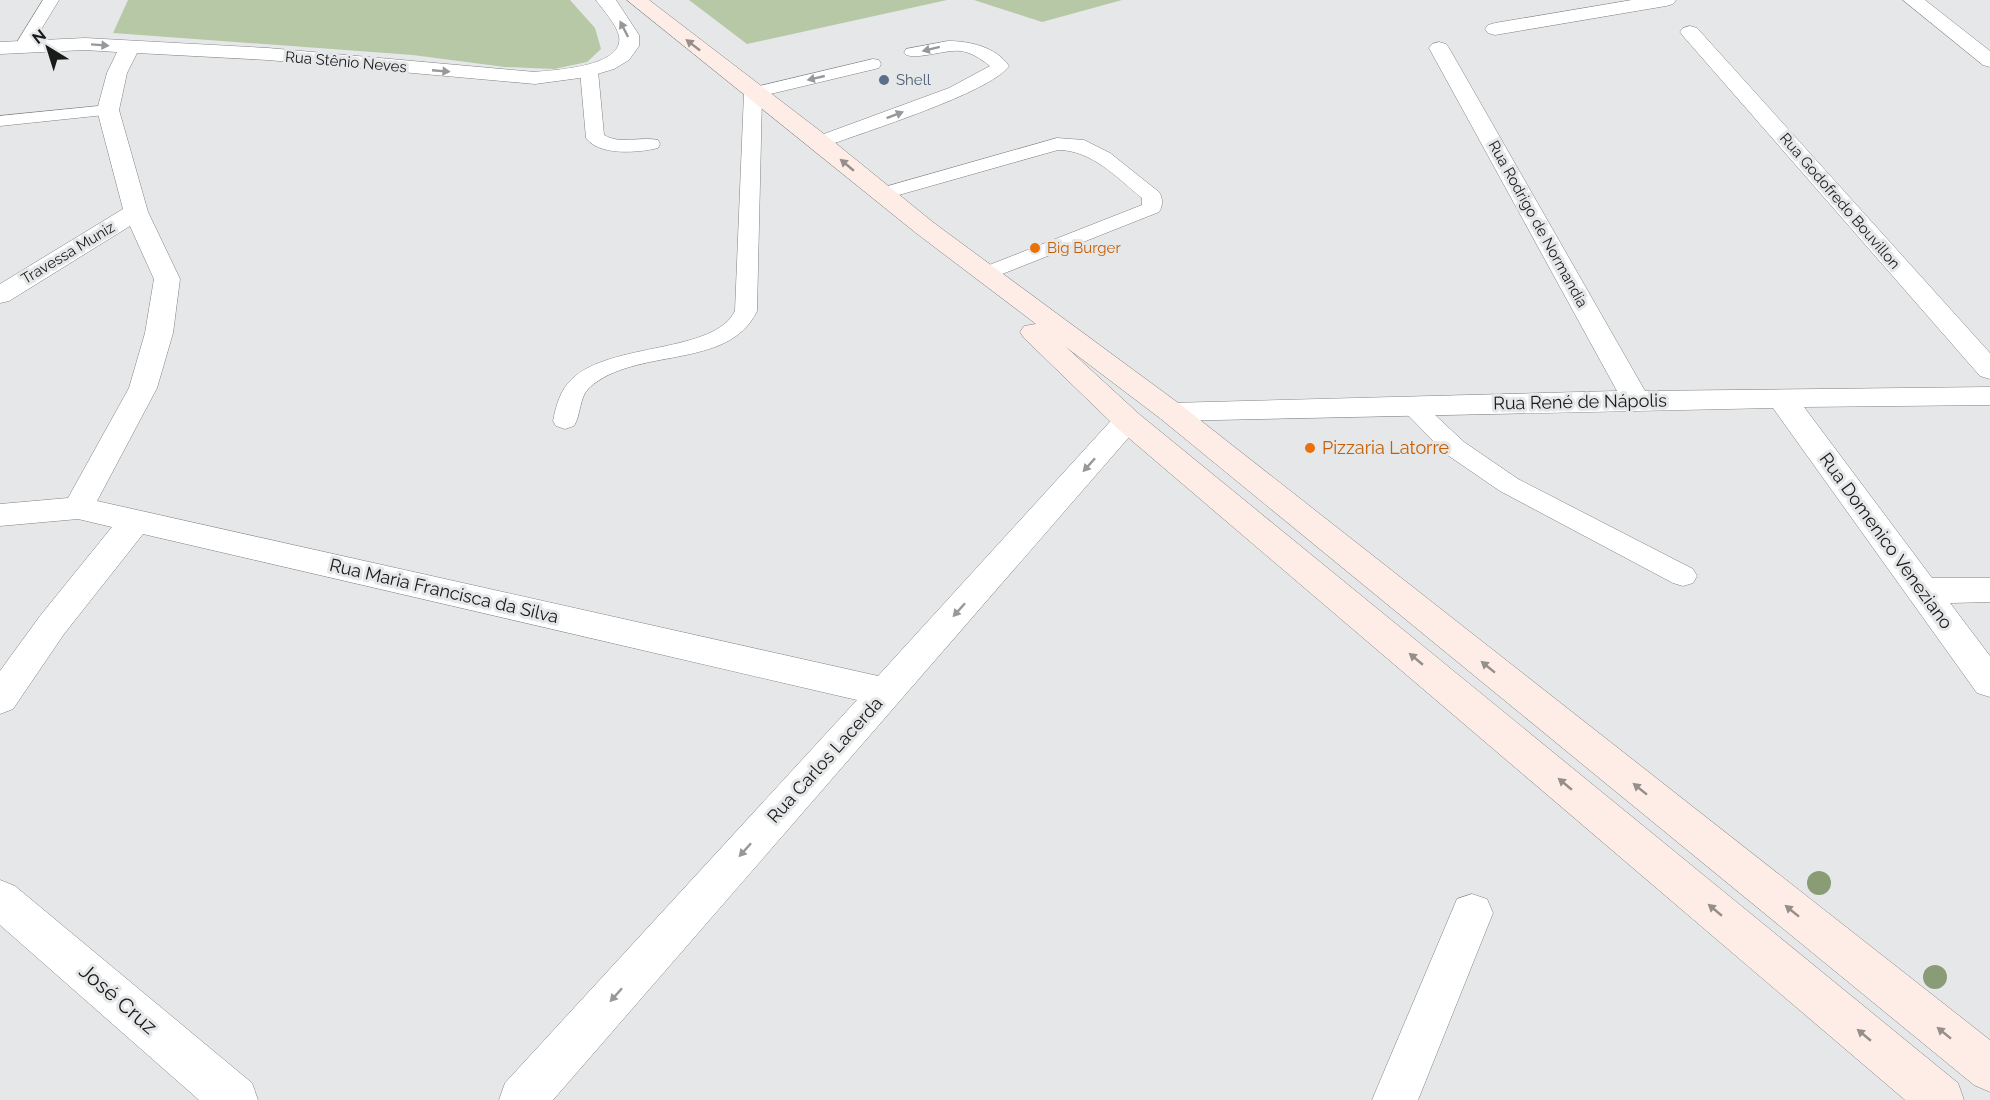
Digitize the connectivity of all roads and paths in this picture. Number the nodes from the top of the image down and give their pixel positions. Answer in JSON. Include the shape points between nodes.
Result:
{"nodes":[{"id":1,"x":51,"y":0,"type":"edge"},
{"id":2,"x":606,"y":0,"type":"edge"},
{"id":3,"x":637,"y":0,"type":"edge"},
{"id":4,"x":1666,"y":0,"type":"edge"},
{"id":5,"x":1913,"y":0,"type":"edge"},
{"id":6,"x":1495,"y":29,"type":"dead end"},
{"id":7,"x":1690,"y":32,"type":"dead end"},
{"id":8,"x":22,"y":47,"type":"junction"},
{"id":9,"x":130,"y":47,"type":"junction"},
{"id":10,"x":0,"y":48,"type":"edge"},
{"id":11,"x":1439,"y":48,"type":"dead end"},
{"id":12,"x":912,"y":53,"type":"dead end"},
{"id":13,"x":1990,"y":61,"type":"edge"},
{"id":14,"x":873,"y":64,"type":"dead end"},
{"id":15,"x":589,"y":71,"type":"junction"},
{"id":16,"x":753,"y":93,"type":"junction"},
{"id":17,"x":108,"y":110,"type":"junction"},
{"id":18,"x":0,"y":121,"type":"edge"},
{"id":19,"x":820,"y":142,"type":"junction"},
{"id":20,"x":651,"y":144,"type":"dead end"},
{"id":21,"x":881,"y":194,"type":"junction"},
{"id":22,"x":136,"y":212,"type":"junction"},
{"id":23,"x":925,"y":228,"type":"junction"},
{"id":24,"x":987,"y":274,"type":"junction"},
{"id":25,"x":0,"y":295,"type":"edge"},
{"id":26,"x":1990,"y":370,"type":"edge"},
{"id":27,"x":1990,"y":396,"type":"edge"},
{"id":28,"x":1783,"y":399,"type":"junction"},
{"id":29,"x":1636,"y":400,"type":"junction"},
{"id":30,"x":1412,"y":406,"type":"junction"},
{"id":31,"x":1171,"y":412,"type":"junction"},
{"id":32,"x":565,"y":421,"type":"dead end"},
{"id":33,"x":1128,"y":421,"type":"junction"},
{"id":34,"x":78,"y":508,"type":"junction"},
{"id":35,"x":0,"y":515,"type":"edge"},
{"id":36,"x":135,"y":521,"type":"junction"},
{"id":37,"x":1683,"y":576,"type":"dead end"},
{"id":38,"x":1990,"y":590,"type":"edge"},
{"id":39,"x":1921,"y":591,"type":"junction"},
{"id":40,"x":1990,"y":683,"type":"edge"},
{"id":41,"x":886,"y":692,"type":"junction"},
{"id":42,"x":0,"y":699,"type":"edge"},
{"id":43,"x":0,"y":899,"type":"edge"},
{"id":44,"x":1472,"y":914,"type":"dead end"},
{"id":45,"x":1990,"y":1069,"type":"edge"},
{"id":46,"x":525,"y":1099,"type":"edge"},
{"id":47,"x":235,"y":1100,"type":"edge"},
{"id":48,"x":1395,"y":1100,"type":"edge"},
{"id":49,"x":1941,"y":1100,"type":"edge"}],
"edges":[{"from":1,"to":8,"type":"lane"},
{"from":15,"to":2,"type":"street","name":"Rua Stênio Neves","one_way":true,"via":[[622,56],[629,46],[629,35]]},
{"from":16,"to":3,"type":"main road","one_way":true},
{"from":4,"to":6,"type":"street"},
{"from":5,"to":13,"type":"street"},
{"from":7,"to":26,"type":"street","name":"Rua Godofredo Bouvillon"},
{"from":8,"to":9,"type":"street","name":"Rua Stênio Neves","one_way":true},
{"from":8,"to":10,"type":"street","name":"Rua Stênio Neves"},
{"from":9,"to":15,"type":"street","name":"Rua Stênio Neves","one_way":true,"via":[[268,54],[496,76],[535,78]]},
{"from":9,"to":17,"type":"street","via":[[117,73]]},
{"from":11,"to":29,"type":"street","name":"Rua Rodrigo de Normandia"},
{"from":19,"to":12,"type":"lane","one_way":true,"via":[[955,92],[1001,66],[990,56],[962,44]]},
{"from":14,"to":16,"type":"lane","one_way":true},
{"from":15,"to":20,"type":"lane","via":[[595,138],[610,145]]},
{"from":16,"to":19,"type":"main road"},
{"from":16,"to":32,"type":"lane","via":[[746,311],[739,324],[710,341],[639,357],[598,372],[580,383]]},
{"from":17,"to":18,"type":"lane"},
{"from":17,"to":22,"type":"street"},
{"from":21,"to":19,"type":"main road","one_way":true},
{"from":21,"to":23,"type":"main road"},
{"from":21,"to":24,"type":"lane","via":[[1057,144],[1077,144],[1103,157],[1152,196],[1152,208]]},
{"from":22,"to":25,"type":"street","name":"Travessa Muniz"},
{"from":22,"to":34,"type":"street","via":[[167,279],[159,333],[143,388]]},
{"from":23,"to":24,"type":"main road"},
{"from":23,"to":33,"type":"main road"},
{"from":24,"to":31,"type":"main road"},
{"from":27,"to":28,"type":"street","name":"Rua René de Nápolis"},
{"from":28,"to":29,"type":"street","name":"Rua René de Nápolis"},
{"from":28,"to":39,"type":"street","name":"Rua Domenico Veneziano"},
{"from":29,"to":30,"type":"street","name":"Rua René de Nápolis"},
{"from":30,"to":31,"type":"street","name":"Rua René de Nápolis"},
{"from":30,"to":37,"type":"lane","via":[[1455,448],[1509,485]]},
{"from":45,"to":31,"type":"main road","one_way":true},
{"from":33,"to":41,"type":"street","name":"Rua Carlos Lacerda","one_way":true},
{"from":49,"to":33,"type":"main road","one_way":true},
{"from":34,"to":35,"type":"street","name":"Rua Maria Francisca da Silva"},
{"from":34,"to":36,"type":"street","name":"Rua Maria Francisca da Silva"},
{"from":36,"to":41,"type":"street","name":"Rua Maria Francisca da Silva"},
{"from":36,"to":42,"type":"street","via":[[52,625]]},
{"from":38,"to":39,"type":"street"},
{"from":39,"to":40,"type":"street","name":"Rua Domenico Veneziano"},
{"from":41,"to":46,"type":"street","name":"Rua Carlos Lacerda","one_way":true},
{"from":43,"to":47,"type":"street","name":"José Cruz"},
{"from":44,"to":48,"type":"street"}]}
